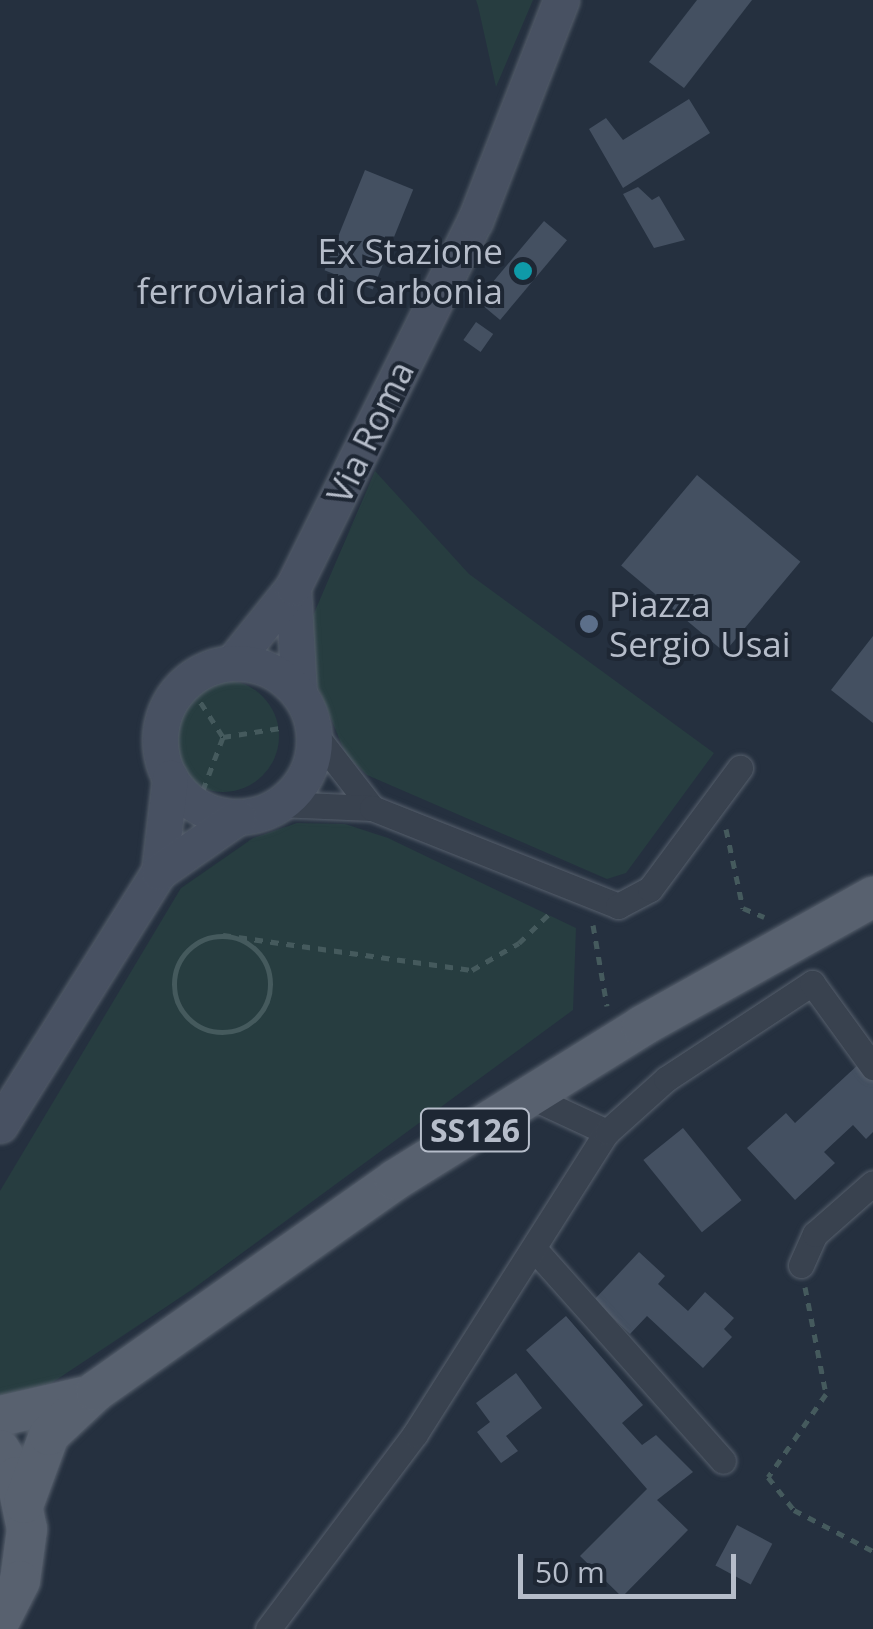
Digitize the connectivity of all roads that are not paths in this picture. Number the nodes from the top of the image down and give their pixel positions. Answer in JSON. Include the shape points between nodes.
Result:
{"nodes":[{"id":1,"x":562,"y":0,"type":"edge"},
{"id":2,"x":293,"y":587,"type":"junction"},
{"id":3,"x":233,"y":662,"type":"junction"},
{"id":4,"x":300,"y":694,"type":"junction"},
{"id":5,"x":297,"y":730,"type":"junction"},
{"id":6,"x":740,"y":768,"type":"dead end"},
{"id":7,"x":170,"y":778,"type":"junction"},
{"id":8,"x":280,"y":804,"type":"junction"},
{"id":9,"x":372,"y":808,"type":"junction"},
{"id":10,"x":238,"y":817,"type":"junction"},
{"id":11,"x":159,"y":872,"type":"junction"},
{"id":12,"x":873,"y":898,"type":"edge"},
{"id":13,"x":873,"y":1067,"type":"edge"},
{"id":14,"x":529,"y":1096,"type":"junction"},
{"id":15,"x":0,"y":1125,"type":"edge"},
{"id":16,"x":606,"y":1132,"type":"junction"},
{"id":17,"x":873,"y":1183,"type":"edge"},
{"id":18,"x":536,"y":1251,"type":"junction"},
{"id":19,"x":800,"y":1265,"type":"road end"},
{"id":20,"x":96,"y":1391,"type":"junction"},
{"id":21,"x":0,"y":1416,"type":"edge"},
{"id":22,"x":0,"y":1450,"type":"edge"},
{"id":23,"x":723,"y":1461,"type":"dead end"},
{"id":24,"x":24,"y":1503,"type":"junction"},
{"id":25,"x":0,"y":1620,"type":"edge"},
{"id":26,"x":268,"y":1629,"type":"edge"}],
"edges":[{"from":1,"to":2,"type":"main road","name":"Via Roma","via":[[475,221]]},
{"from":2,"to":3,"type":"main road","name":"Via Roma"},
{"from":2,"to":4,"type":"main road"},
{"from":3,"to":4,"type":"main road","via":[[281,676]]},
{"from":3,"to":7,"type":"main road","via":[[200,672],[174,695],[160,745]]},
{"from":4,"to":5,"type":"main road"},
{"from":5,"to":8,"type":"main road","via":[[306,773]]},
{"from":5,"to":9,"type":"street"},
{"from":6,"to":9,"type":"street","via":[[650,889],[618,906]]},
{"from":7,"to":10,"type":"main road","via":[[192,802]]},
{"from":7,"to":11,"type":"main road"},
{"from":8,"to":9,"type":"street"},
{"from":8,"to":10,"type":"main road"},
{"from":10,"to":11,"type":"main road"},
{"from":11,"to":15,"type":"main road"},
{"from":12,"to":14,"type":"main road","number":"SS126"},
{"from":13,"to":16,"type":"street","via":[[812,983],[666,1078]]},
{"from":14,"to":16,"type":"street"},
{"from":14,"to":20,"type":"main road","number":"SS126","via":[[394,1180]]},
{"from":16,"to":18,"type":"street"},
{"from":17,"to":19,"type":"street","via":[[804,1247]]},
{"from":18,"to":23,"type":"street"},
{"from":18,"to":26,"type":"street","via":[[415,1434]]},
{"from":20,"to":21,"type":"main road","number":"SS126","via":[[64,1406]]},
{"from":20,"to":24,"type":"main road","number":"SS126","via":[[49,1436]]},
{"from":22,"to":24,"type":"main road","number":"SS126"},
{"from":24,"to":25,"type":"main road","number":"SS126","via":[[26,1556]]}]}
